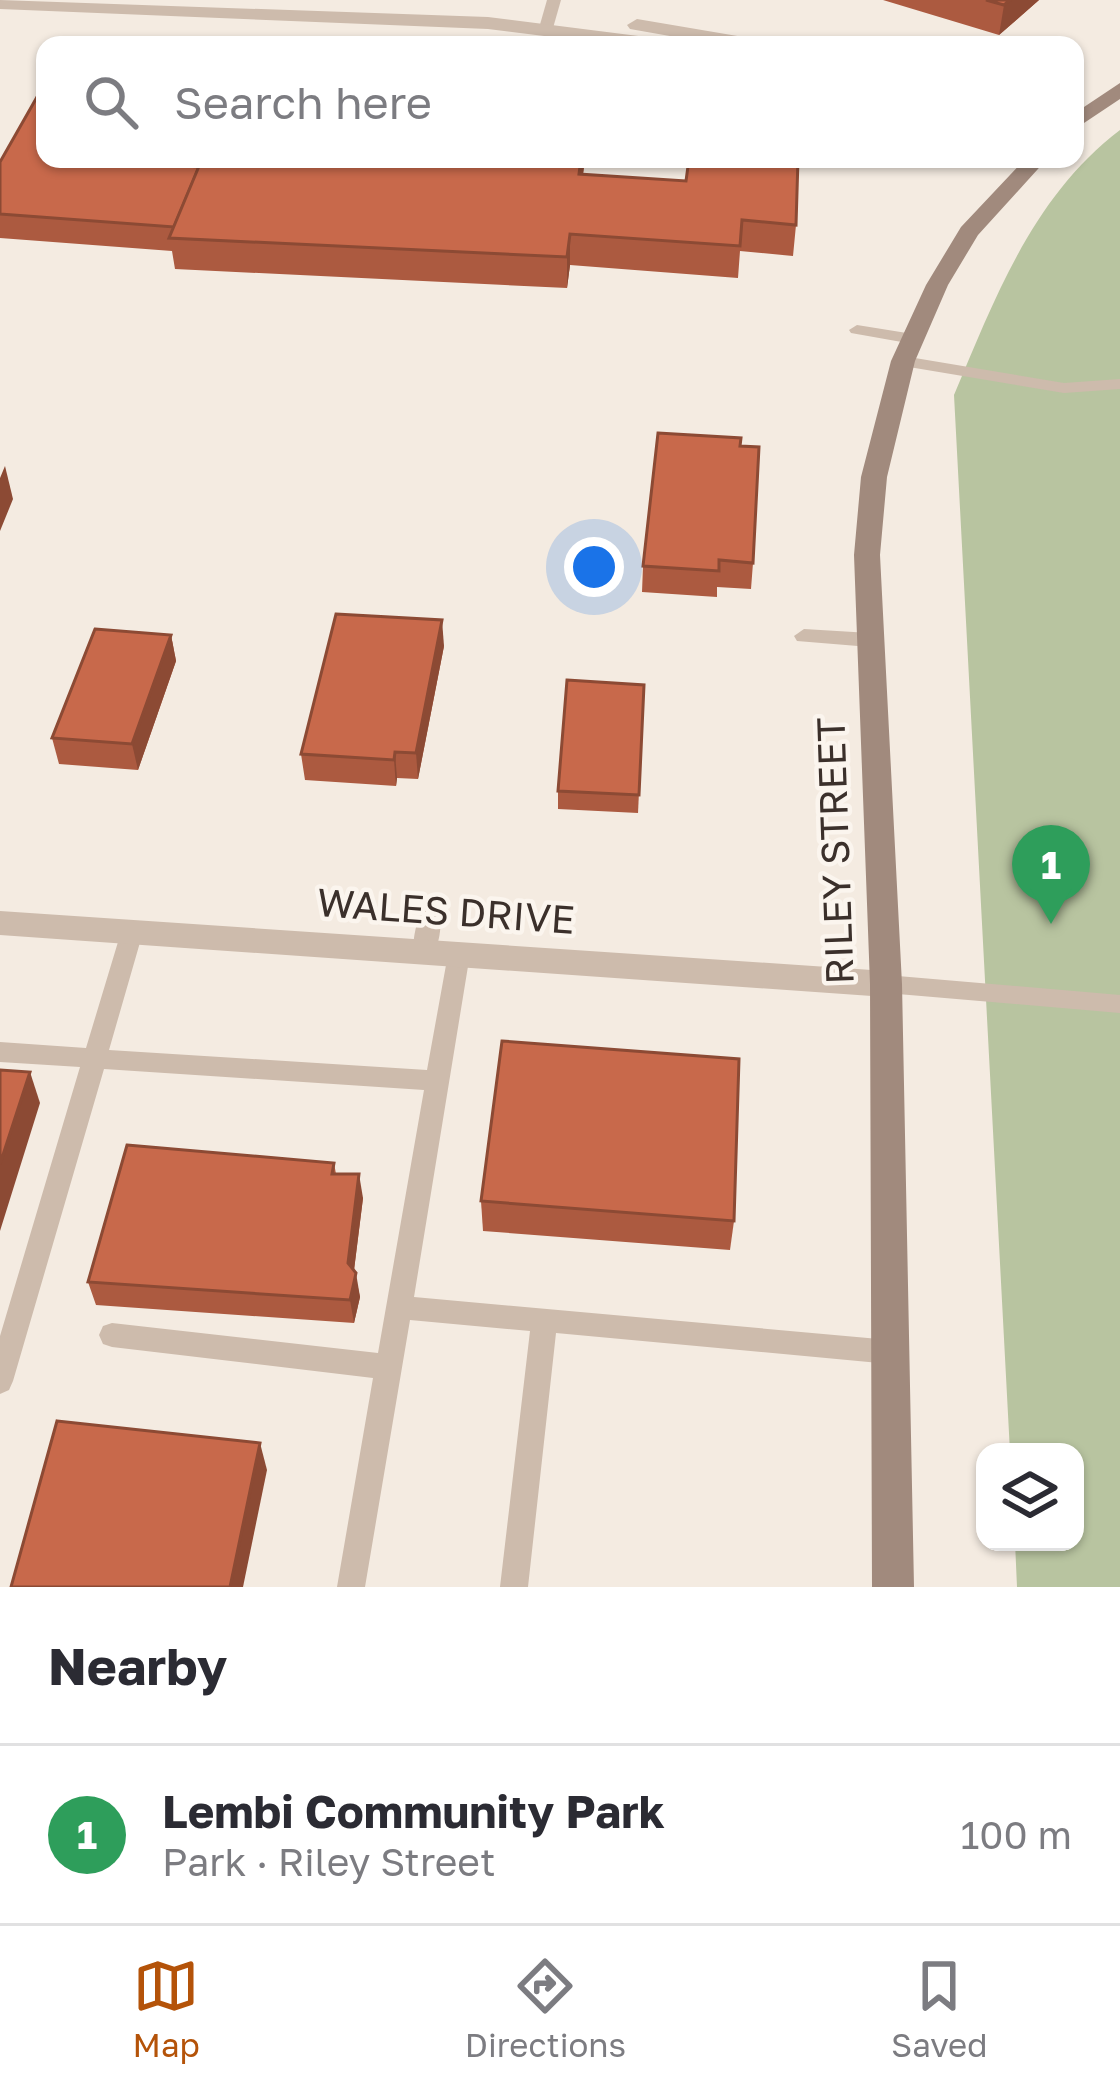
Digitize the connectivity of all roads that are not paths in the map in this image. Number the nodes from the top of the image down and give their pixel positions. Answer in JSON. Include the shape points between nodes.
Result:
{"nodes":[{"id":1,"x":315,"y":0,"type":"edge"},
{"id":2,"x":0,"y":2,"type":"edge"},
{"id":3,"x":262,"y":7,"type":"edge"},
{"id":4,"x":550,"y":14,"type":"edge"},
{"id":5,"x":629,"y":36,"type":"edge"},
{"id":6,"x":695,"y":36,"type":"edge"},
{"id":7,"x":1120,"y":89,"type":"edge"},
{"id":8,"x":1084,"y":116,"type":"edge"},
{"id":9,"x":1029,"y":168,"type":"edge"},
{"id":10,"x":857,"y":330,"type":"dead end"},
{"id":11,"x":908,"y":350,"type":"junction"},
{"id":12,"x":1120,"y":384,"type":"edge"},
{"id":13,"x":804,"y":636,"type":"dead end"},
{"id":14,"x":871,"y":640,"type":"junction"},
{"id":15,"x":430,"y":917,"type":"dead end"},
{"id":16,"x":0,"y":922,"type":"edge"},
{"id":17,"x":132,"y":932,"type":"junction"},
{"id":18,"x":424,"y":952,"type":"junction"},
{"id":19,"x":459,"y":954,"type":"junction"},
{"id":20,"x":886,"y":984,"type":"junction"},
{"id":21,"x":1120,"y":1004,"type":"edge"},
{"id":22,"x":0,"y":1052,"type":"edge"},
{"id":23,"x":98,"y":1057,"type":"junction"},
{"id":24,"x":437,"y":1081,"type":"junction"},
{"id":25,"x":398,"y":1307,"type":"junction"},
{"id":26,"x":544,"y":1320,"type":"junction"},
{"id":27,"x":112,"y":1335,"type":"dead end"},
{"id":28,"x":890,"y":1352,"type":"junction"},
{"id":29,"x":388,"y":1367,"type":"junction"},
{"id":30,"x":0,"y":1381,"type":"edge"},
{"id":31,"x":351,"y":1587,"type":"edge"},
{"id":32,"x":514,"y":1587,"type":"edge"},
{"id":33,"x":892,"y":1587,"type":"edge"}],
"edges":[{"from":1,"to":4,"type":"street"},
{"from":2,"to":3,"type":"street"},
{"from":3,"to":4,"type":"street"},
{"from":4,"to":5,"type":"street"},
{"from":4,"to":6,"type":"street"},
{"from":7,"to":8,"type":"main road"},
{"from":9,"to":11,"type":"main road","name":"RILEY STREET","via":[[969,232]]},
{"from":10,"to":11,"type":"lane"},
{"from":11,"to":12,"type":"lane","via":[[1064,388]]},
{"from":11,"to":14,"type":"main road","name":"RILEY STREET","via":[[874,477]]},
{"from":13,"to":14,"type":"lane"},
{"from":14,"to":20,"type":"main road","name":"RILEY STREET"},
{"from":15,"to":18,"type":"lane"},
{"from":16,"to":17,"type":"street","name":"WALES DRIVE"},
{"from":17,"to":18,"type":"street","name":"WALES DRIVE"},
{"from":17,"to":23,"type":"lane"},
{"from":18,"to":19,"type":"street","name":"WALES DRIVE"},
{"from":19,"to":20,"type":"street","name":"WALES DRIVE"},
{"from":19,"to":24,"type":"lane"},
{"from":20,"to":21,"type":"lane"},
{"from":20,"to":28,"type":"main road","name":"RILEY STREET"},
{"from":22,"to":23,"type":"lane"},
{"from":23,"to":24,"type":"lane"},
{"from":23,"to":30,"type":"lane"},
{"from":24,"to":25,"type":"lane"},
{"from":25,"to":26,"type":"lane"},
{"from":25,"to":29,"type":"lane"},
{"from":26,"to":28,"type":"lane"},
{"from":26,"to":32,"type":"lane"},
{"from":27,"to":29,"type":"lane"},
{"from":28,"to":33,"type":"main road","name":"RILEY STREET"},
{"from":29,"to":31,"type":"lane"}]}
